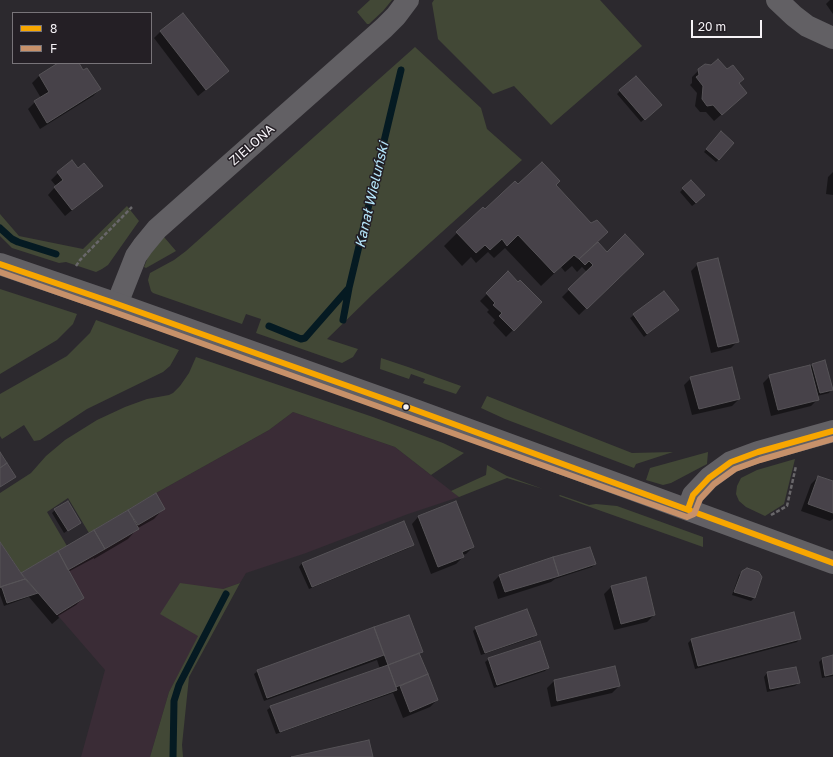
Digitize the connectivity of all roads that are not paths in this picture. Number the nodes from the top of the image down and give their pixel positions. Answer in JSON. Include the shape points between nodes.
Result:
{"nodes":[{"id":1,"x":408,"y":0,"type":"edge"},
{"id":2,"x":777,"y":0,"type":"edge"},
{"id":3,"x":833,"y":38,"type":"edge"},
{"id":4,"x":0,"y":264,"type":"edge"},
{"id":5,"x":117,"y":304,"type":"junction"},
{"id":6,"x":833,"y":431,"type":"edge"},
{"id":7,"x":688,"y":509,"type":"junction"},
{"id":8,"x":833,"y":562,"type":"edge"}],
"edges":[{"from":1,"to":5,"type":"street","name":"ZIELONA","via":[[384,28],[157,229],[136,256]]},
{"from":2,"to":3,"type":"street","via":[[808,26]]},
{"from":4,"to":5,"type":"street"},
{"from":5,"to":7,"type":"street"},
{"from":6,"to":7,"type":"street","via":[[731,462],[709,478],[693,495]]},
{"from":7,"to":8,"type":"street"}]}
